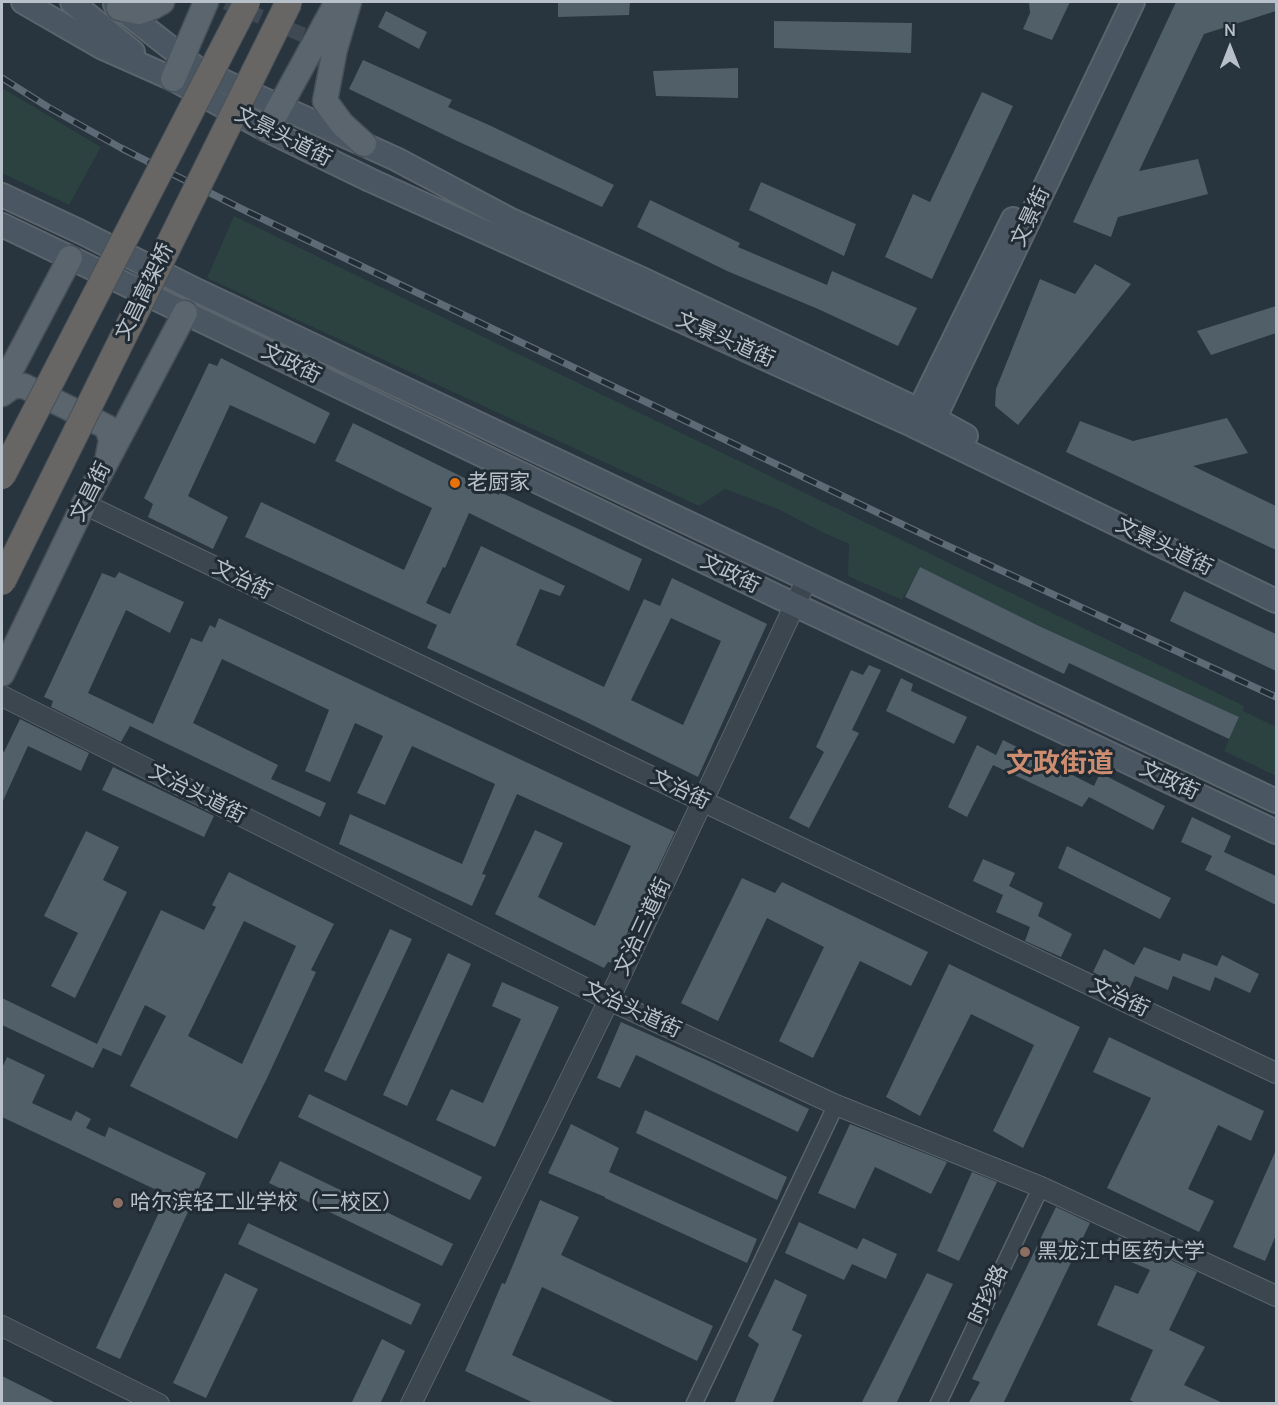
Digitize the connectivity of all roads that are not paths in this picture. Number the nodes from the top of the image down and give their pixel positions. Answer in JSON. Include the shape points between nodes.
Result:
{"nodes":[{"id":1,"x":22,"y":2,"type":"edge"},
{"id":2,"x":72,"y":2,"type":"edge"},
{"id":3,"x":162,"y":2,"type":"edge"},
{"id":4,"x":206,"y":2,"type":"edge"},
{"id":5,"x":247,"y":2,"type":"edge"},
{"id":6,"x":289,"y":2,"type":"edge"},
{"id":7,"x":337,"y":2,"type":"edge"},
{"id":8,"x":349,"y":2,"type":"edge"},
{"id":9,"x":1117,"y":2,"type":"edge"},
{"id":10,"x":1133,"y":2,"type":"edge"},
{"id":11,"x":115,"y":5,"type":"edge"},
{"id":12,"x":183,"y":57,"type":"junction"},
{"id":13,"x":173,"y":79,"type":"junction"},
{"id":14,"x":280,"y":106,"type":"junction"},
{"id":15,"x":267,"y":130,"type":"junction"},
{"id":16,"x":364,"y":144,"type":"junction"},
{"id":17,"x":2,"y":195,"type":"edge"},
{"id":18,"x":2,"y":225,"type":"edge"},
{"id":19,"x":81,"y":232,"type":"junction"},
{"id":20,"x":70,"y":258,"type":"junction"},
{"id":21,"x":196,"y":290,"type":"junction"},
{"id":22,"x":184,"y":313,"type":"junction"},
{"id":23,"x":2,"y":387,"type":"edge"},
{"id":24,"x":2,"y":394,"type":"edge"},
{"id":25,"x":924,"y":422,"type":"junction"},
{"id":26,"x":108,"y":459,"type":"junction"},
{"id":27,"x":2,"y":476,"type":"edge"},
{"id":28,"x":84,"y":504,"type":"junction"},
{"id":29,"x":807,"y":579,"type":"junction"},
{"id":30,"x":2,"y":582,"type":"edge"},
{"id":31,"x":1276,"y":584,"type":"edge"},
{"id":32,"x":1276,"y":601,"type":"edge"},
{"id":33,"x":795,"y":605,"type":"junction"},
{"id":34,"x":2,"y":674,"type":"edge"},
{"id":35,"x":2,"y":696,"type":"edge"},
{"id":36,"x":702,"y":801,"type":"junction"},
{"id":37,"x":1276,"y":801,"type":"edge"},
{"id":38,"x":1276,"y":832,"type":"edge"},
{"id":39,"x":609,"y":1000,"type":"junction"},
{"id":40,"x":1276,"y":1073,"type":"edge"},
{"id":41,"x":836,"y":1106,"type":"junction"},
{"id":42,"x":1041,"y":1187,"type":"junction"},
{"id":43,"x":1276,"y":1296,"type":"edge"},
{"id":44,"x":2,"y":1326,"type":"edge"},
{"id":45,"x":159,"y":1404,"type":"edge"},
{"id":46,"x":411,"y":1404,"type":"edge"},
{"id":47,"x":694,"y":1404,"type":"edge"},
{"id":48,"x":938,"y":1404,"type":"edge"}],
"edges":[{"from":1,"to":13,"type":"main road","name":"文景头道街","via":[[100,46]]},
{"from":2,"to":13,"type":"main road","name":"文景头道街","via":[[126,48]]},
{"from":3,"to":11,"type":"main road","via":[[139,12]]},
{"from":4,"to":12,"type":"main road"},
{"from":5,"to":27,"type":"highway","name":"文昌高架桥","bridge":true},
{"from":6,"to":30,"type":"highway","name":"文昌高架桥","bridge":true},
{"from":7,"to":14,"type":"main road"},
{"from":8,"to":16,"type":"main road","via":[[325,101]]},
{"from":9,"to":25,"type":"main road","name":"文景街"},
{"from":10,"to":25,"type":"main road","name":"文景街"},
{"from":11,"to":12,"type":"main road","name":"文景头道街"},
{"from":12,"to":13,"type":"main road"},
{"from":12,"to":14,"type":"main road","name":"文景头道街","via":[[199,70]]},
{"from":13,"to":14,"type":"main road","name":"文景头道街"},
{"from":13,"to":15,"type":"main road","name":"文景头道街"},
{"from":14,"to":15,"type":"main road"},
{"from":14,"to":16,"type":"main road","name":"文景头道街"},
{"from":15,"to":25,"type":"main road","name":"文景头道街","via":[[370,180]]},
{"from":16,"to":25,"type":"main road","name":"文景头道街"},
{"from":17,"to":19,"type":"main road"},
{"from":18,"to":20,"type":"main road"},
{"from":19,"to":20,"type":"main road"},
{"from":19,"to":21,"type":"main road","name":"文政街"},
{"from":20,"to":22,"type":"main road","name":"文政街"},
{"from":20,"to":23,"type":"main road"},
{"from":21,"to":22,"type":"main road"},
{"from":21,"to":29,"type":"main road","name":"文政街"},
{"from":22,"to":26,"type":"main road","name":"文昌街"},
{"from":22,"to":33,"type":"main road","name":"文政街"},
{"from":24,"to":26,"type":"main road","via":[[13,386],[24,386],[107,427],[111,440]]},
{"from":25,"to":31,"type":"main road","name":"文景头道街","via":[[962,434]]},
{"from":25,"to":32,"type":"main road","name":"文景头道街"},
{"from":26,"to":28,"type":"main road","name":"文昌街"},
{"from":28,"to":34,"type":"main road","name":"文昌街"},
{"from":28,"to":36,"type":"street","name":"文治街"},
{"from":29,"to":33,"type":"street","name":"文治三道街"},
{"from":29,"to":37,"type":"main road","name":"文政街"},
{"from":33,"to":36,"type":"street","name":"文治三道街"},
{"from":33,"to":38,"type":"main road","name":"文政街"},
{"from":35,"to":39,"type":"street","name":"文治头道街"},
{"from":36,"to":39,"type":"street","name":"文治三道街"},
{"from":36,"to":40,"type":"street","name":"文治街"},
{"from":39,"to":41,"type":"street","name":"文治头道街"},
{"from":39,"to":46,"type":"street","name":"文治三道街"},
{"from":41,"to":42,"type":"street","name":"文治头道街"},
{"from":41,"to":47,"type":"street"},
{"from":42,"to":43,"type":"street","name":"文治头道街"},
{"from":42,"to":48,"type":"street","name":"时珍路"},
{"from":44,"to":45,"type":"street"}]}
